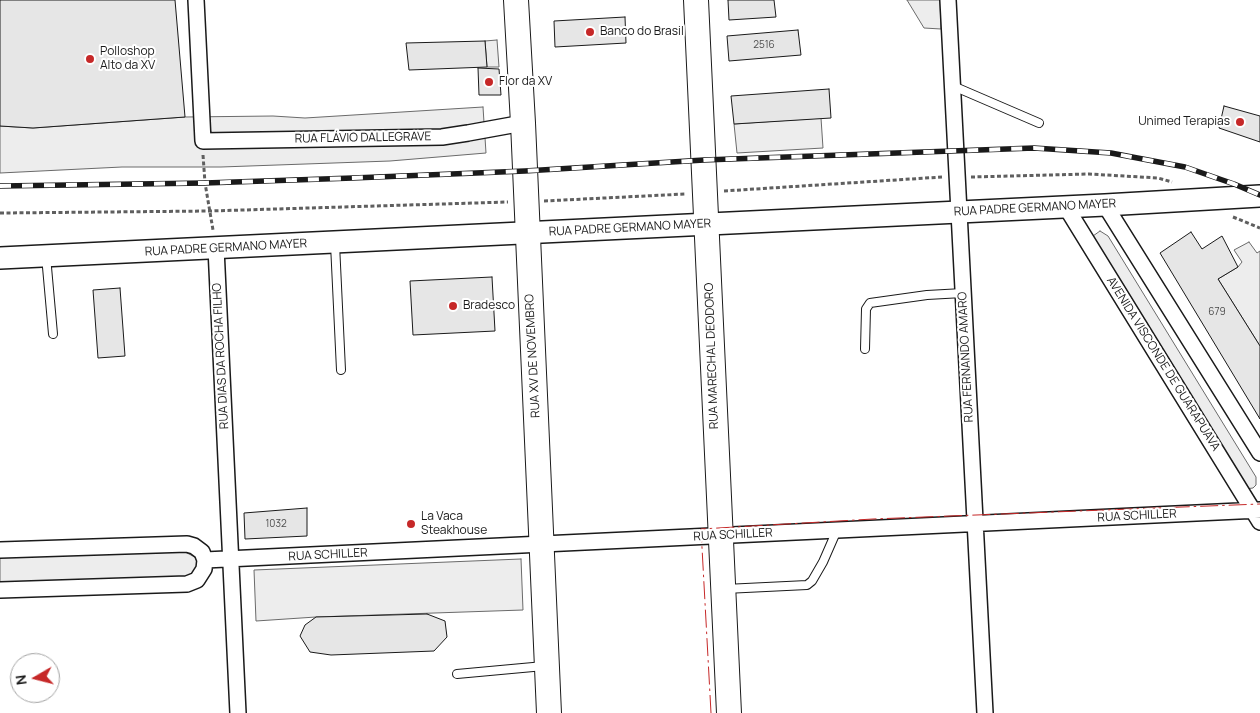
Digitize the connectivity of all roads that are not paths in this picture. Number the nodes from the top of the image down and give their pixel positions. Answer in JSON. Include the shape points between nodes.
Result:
{"nodes":[{"id":1,"x":196,"y":0,"type":"edge"},
{"id":2,"x":516,"y":0,"type":"edge"},
{"id":3,"x":696,"y":0,"type":"edge"},
{"id":4,"x":948,"y":0,"type":"edge"},
{"id":5,"x":953,"y":86,"type":"junction"},
{"id":6,"x":523,"y":123,"type":"junction"},
{"id":7,"x":1039,"y":123,"type":"dead end"},
{"id":8,"x":1260,"y":196,"type":"edge"},
{"id":9,"x":1105,"y":205,"type":"junction"},
{"id":10,"x":1066,"y":207,"type":"junction"},
{"id":11,"x":959,"y":212,"type":"junction"},
{"id":12,"x":707,"y":224,"type":"junction"},
{"id":13,"x":527,"y":233,"type":"junction"},
{"id":14,"x":335,"y":242,"type":"junction"},
{"id":15,"x":216,"y":248,"type":"junction"},
{"id":16,"x":46,"y":256,"type":"junction"},
{"id":17,"x":0,"y":258,"type":"edge"},
{"id":18,"x":963,"y":294,"type":"junction"},
{"id":19,"x":53,"y":334,"type":"dead end"},
{"id":20,"x":866,"y":348,"type":"dead end"},
{"id":21,"x":341,"y":370,"type":"dead end"},
{"id":22,"x":1260,"y":453,"type":"edge"},
{"id":23,"x":1258,"y":514,"type":"edge"},
{"id":24,"x":975,"y":524,"type":"junction"},
{"id":25,"x":837,"y":530,"type":"junction"},
{"id":26,"x":720,"y":536,"type":"junction"},
{"id":27,"x":541,"y":544,"type":"junction"},
{"id":28,"x":0,"y":550,"type":"edge"},
{"id":29,"x":231,"y":559,"type":"junction"},
{"id":30,"x":205,"y":560,"type":"junction"},
{"id":31,"x":723,"y":589,"type":"junction"},
{"id":32,"x":0,"y":590,"type":"edge"},
{"id":33,"x":547,"y":666,"type":"junction"},
{"id":34,"x":457,"y":674,"type":"dead end"},
{"id":35,"x":238,"y":713,"type":"edge"},
{"id":36,"x":549,"y":713,"type":"edge"},
{"id":37,"x":728,"y":713,"type":"edge"},
{"id":38,"x":985,"y":713,"type":"edge"}],
"edges":[{"from":1,"to":6,"type":"street","name":"RUA FLÁVIO DALLEGRAVE","via":[[203,141],[442,136]]},
{"from":2,"to":6,"type":"main road","name":"RUA XV DE NOVEMBRO"},
{"from":3,"to":12,"type":"main road","name":"RUA MARECHAL DEODORO"},
{"from":4,"to":5,"type":"street","name":"RUA FERNANDO AMARO"},
{"from":5,"to":7,"type":"lane"},
{"from":5,"to":11,"type":"street","name":"RUA FERNANDO AMARO"},
{"from":6,"to":13,"type":"main road","name":"RUA XV DE NOVEMBRO"},
{"from":8,"to":9,"type":"street","name":"RUA PADRE GERMANO MAYER"},
{"from":9,"to":10,"type":"street","name":"RUA PADRE GERMANO MAYER"},
{"from":9,"to":22,"type":"street"},
{"from":10,"to":11,"type":"street","name":"RUA PADRE GERMANO MAYER"},
{"from":10,"to":23,"type":"street","name":"AVENIDA VISCONDE DE GUARAPUAVA"},
{"from":11,"to":12,"type":"street","name":"RUA PADRE GERMANO MAYER"},
{"from":11,"to":18,"type":"street","name":"RUA FERNANDO AMARO"},
{"from":12,"to":13,"type":"street","name":"RUA PADRE GERMANO MAYER"},
{"from":12,"to":26,"type":"main road","name":"RUA MARECHAL DEODORO"},
{"from":13,"to":14,"type":"street","name":"RUA PADRE GERMANO MAYER"},
{"from":13,"to":27,"type":"main road","name":"RUA XV DE NOVEMBRO"},
{"from":14,"to":15,"type":"street","name":"RUA PADRE GERMANO MAYER"},
{"from":14,"to":21,"type":"lane"},
{"from":15,"to":16,"type":"street","name":"RUA PADRE GERMANO MAYER"},
{"from":15,"to":29,"type":"street","name":"RUA DIAS DA ROCHA FILHO"},
{"from":16,"to":17,"type":"street","name":"RUA PADRE GERMANO MAYER"},
{"from":16,"to":19,"type":"lane"},
{"from":18,"to":20,"type":"lane","via":[[870,303],[866,309]]},
{"from":18,"to":24,"type":"street","name":"RUA FERNANDO AMARO"},
{"from":23,"to":24,"type":"street","name":"RUA SCHILLER"},
{"from":24,"to":25,"type":"street","name":"RUA SCHILLER"},
{"from":24,"to":38,"type":"street","name":"RUA FERNANDO AMARO"},
{"from":25,"to":26,"type":"street","name":"RUA SCHILLER"},
{"from":25,"to":31,"type":"lane","via":[[823,562],[807,585]]},
{"from":26,"to":27,"type":"street","name":"RUA SCHILLER"},
{"from":26,"to":31,"type":"main road","name":"RUA MARECHAL DEODORO"},
{"from":27,"to":29,"type":"street","name":"RUA SCHILLER"},
{"from":27,"to":33,"type":"main road","name":"RUA XV DE NOVEMBRO"},
{"from":28,"to":30,"type":"street","via":[[187,544],[202,552]]},
{"from":29,"to":30,"type":"street","name":"RUA SCHILLER"},
{"from":29,"to":35,"type":"street","name":"RUA DIAS DA ROCHA FILHO"},
{"from":30,"to":32,"type":"street","via":[[197,580],[186,584]]},
{"from":31,"to":37,"type":"main road","name":"RUA MARECHAL DEODORO"},
{"from":33,"to":34,"type":"lane"},
{"from":33,"to":36,"type":"main road","name":"RUA XV DE NOVEMBRO"}]}
